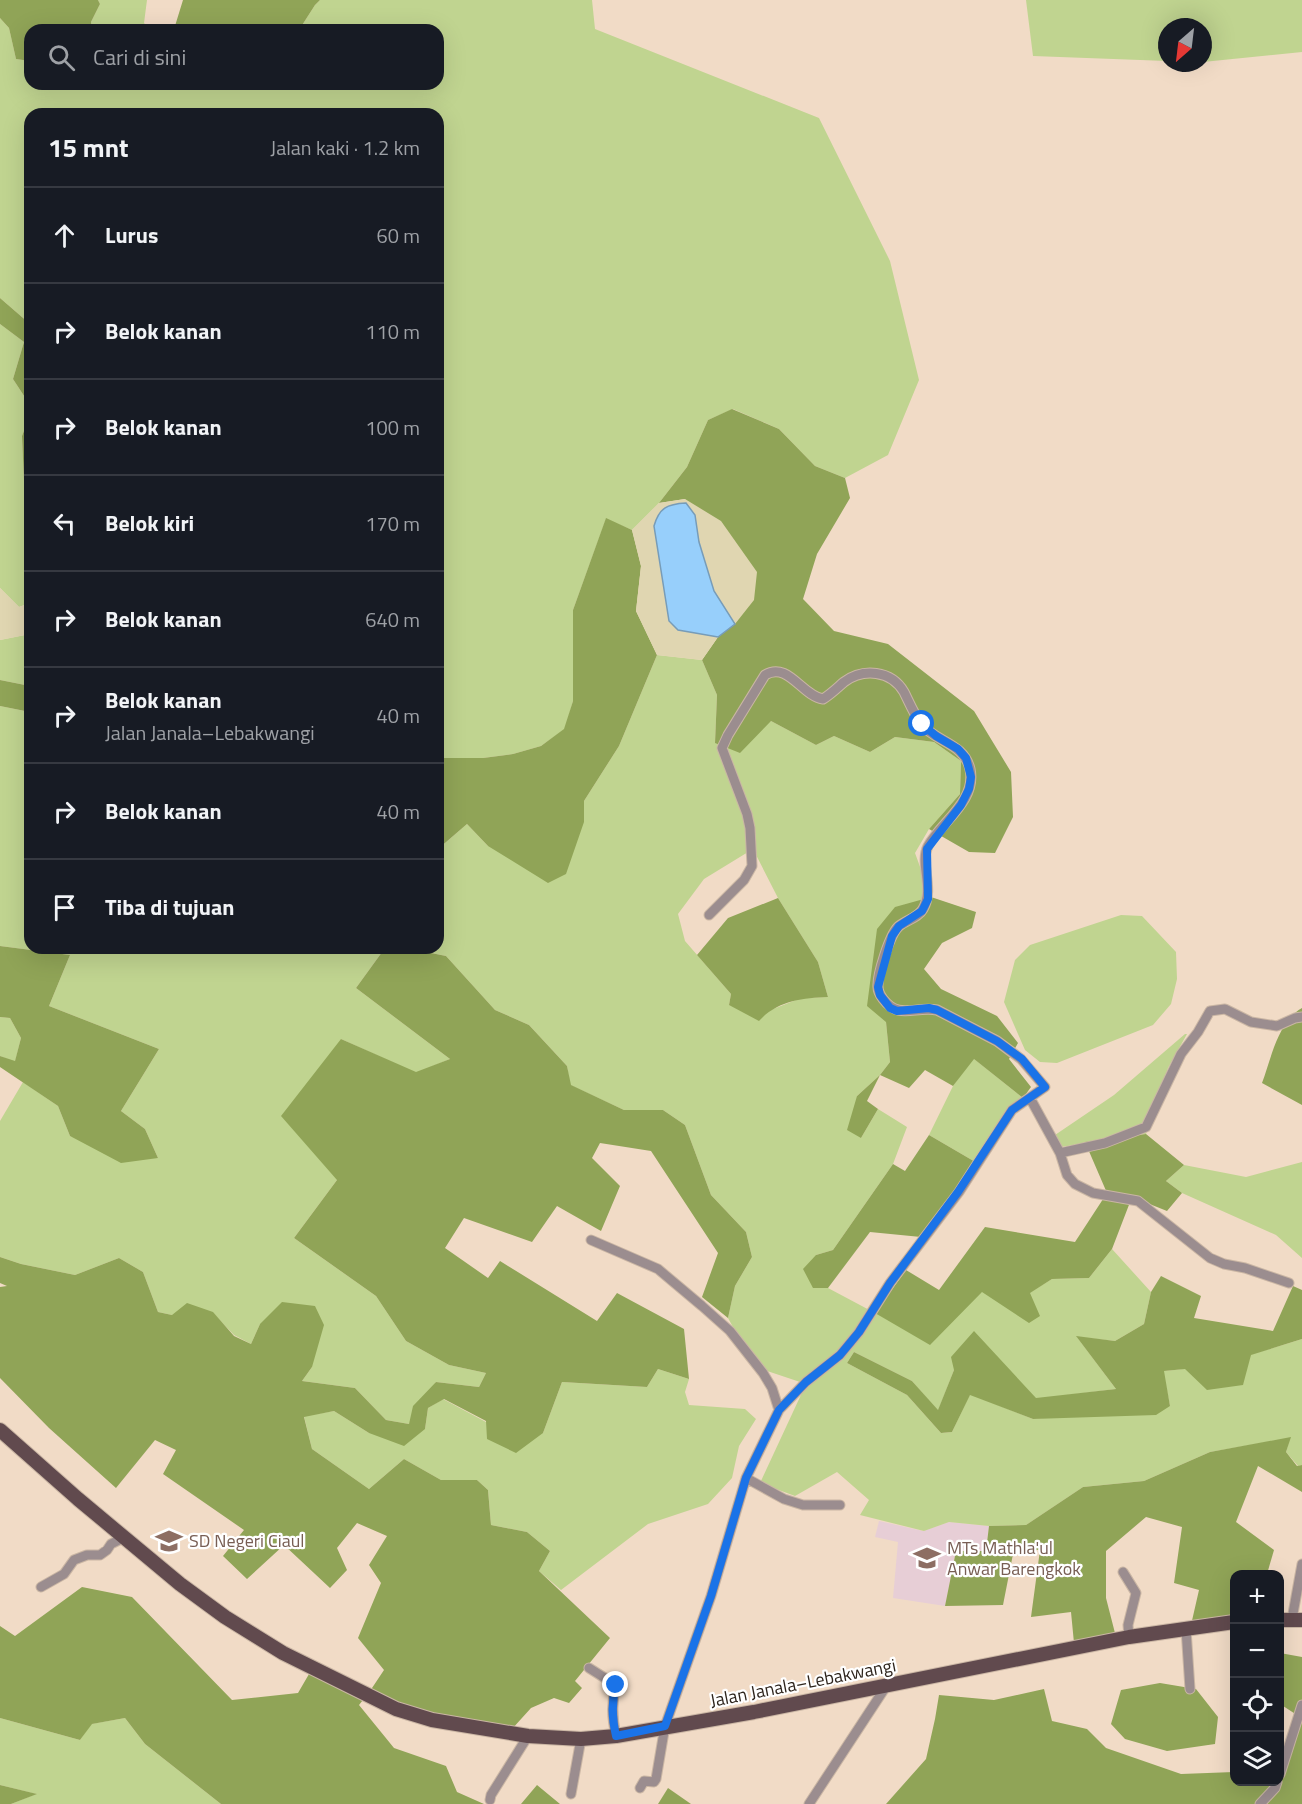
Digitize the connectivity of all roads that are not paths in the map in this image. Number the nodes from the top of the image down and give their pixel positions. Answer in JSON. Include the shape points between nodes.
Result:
{"nodes":[{"id":1,"x":709,"y":915,"type":"dead end"},
{"id":2,"x":1302,"y":1017,"type":"edge"},
{"id":3,"x":1030,"y":1098,"type":"junction"},
{"id":4,"x":1060,"y":1153,"type":"junction"},
{"id":5,"x":591,"y":1240,"type":"dead end"},
{"id":6,"x":1289,"y":1283,"type":"dead end"},
{"id":7,"x":779,"y":1410,"type":"junction"},
{"id":8,"x":0,"y":1430,"type":"edge"},
{"id":9,"x":746,"y":1478,"type":"junction"},
{"id":10,"x":840,"y":1505,"type":"dead end"},
{"id":11,"x":125,"y":1537,"type":"junction"},
{"id":12,"x":1302,"y":1564,"type":"edge"},
{"id":13,"x":1123,"y":1572,"type":"dead end"},
{"id":14,"x":41,"y":1587,"type":"dead end"},
{"id":15,"x":1291,"y":1620,"type":"edge"},
{"id":16,"x":1230,"y":1623,"type":"edge"},
{"id":17,"x":1186,"y":1629,"type":"junction"},
{"id":18,"x":1129,"y":1637,"type":"junction"},
{"id":19,"x":589,"y":1668,"type":"dead end"},
{"id":20,"x":887,"y":1685,"type":"junction"},
{"id":21,"x":1190,"y":1689,"type":"dead end"},
{"id":22,"x":1302,"y":1705,"type":"edge"},
{"id":23,"x":665,"y":1726,"type":"junction"},
{"id":24,"x":528,"y":1736,"type":"junction"},
{"id":25,"x":616,"y":1736,"type":"junction"},
{"id":26,"x":581,"y":1739,"type":"junction"},
{"id":27,"x":1284,"y":1761,"type":"edge"},
{"id":28,"x":1276,"y":1786,"type":"edge"},
{"id":29,"x":640,"y":1788,"type":"dead end"},
{"id":30,"x":571,"y":1794,"type":"dead end"},
{"id":31,"x":490,"y":1800,"type":"dead end"},
{"id":32,"x":809,"y":1804,"type":"edge"},
{"id":33,"x":1260,"y":1804,"type":"edge"}],
"edges":[{"from":1,"to":3,"type":"street","via":[[744,880],[752,866],[747,814],[722,748],[765,675],[780,672],[823,699],[861,674],[888,676],[902,688],[922,724],[966,758],[971,777],[961,805],[927,849],[928,899],[922,911],[899,926],[892,936],[878,980],[880,995],[897,1011],[937,1010],[997,1041],[1022,1059],[1045,1087]]},
{"from":2,"to":4,"type":"street","via":[[1277,1026],[1251,1022],[1225,1009],[1209,1011],[1181,1054],[1146,1127],[1106,1143]]},
{"from":3,"to":4,"type":"street"},
{"from":3,"to":7,"type":"street","via":[[1004,1120],[859,1332],[840,1355]]},
{"from":4,"to":6,"type":"street","via":[[1067,1175],[1080,1188],[1138,1201],[1210,1258]]},
{"from":5,"to":7,"type":"street","via":[[658,1269],[730,1331],[763,1373]]},
{"from":7,"to":9,"type":"street"},
{"from":8,"to":11,"type":"main road","name":"Jalan Janala–Lebakwangi"},
{"from":9,"to":10,"type":"street","via":[[803,1505]]},
{"from":9,"to":23,"type":"street","via":[[711,1596]]},
{"from":11,"to":14,"type":"street","via":[[100,1555],[74,1560],[64,1574]]},
{"from":11,"to":24,"type":"main road","name":"Jalan Janala–Lebakwangi","via":[[225,1617],[283,1653],[396,1709],[432,1720]]},
{"from":12,"to":15,"type":"street"},
{"from":13,"to":18,"type":"street","via":[[1136,1593],[1128,1624]]},
{"from":16,"to":17,"type":"main road","name":"Jalan Janala–Lebakwangi"},
{"from":17,"to":18,"type":"main road","name":"Jalan Janala–Lebakwangi"},
{"from":17,"to":21,"type":"street"},
{"from":18,"to":20,"type":"main road","name":"Jalan Janala–Lebakwangi"},
{"from":19,"to":25,"type":"street","via":[[616,1685],[612,1715]]},
{"from":20,"to":23,"type":"main road","name":"Jalan Janala–Lebakwangi","via":[[753,1713]]},
{"from":20,"to":32,"type":"street"},
{"from":22,"to":27,"type":"street"},
{"from":23,"to":25,"type":"main road","name":"Jalan Janala–Lebakwangi"},
{"from":23,"to":29,"type":"street","via":[[656,1779],[644,1781]]},
{"from":24,"to":26,"type":"main road","name":"Jalan Janala–Lebakwangi"},
{"from":24,"to":31,"type":"street"},
{"from":25,"to":26,"type":"main road","name":"Jalan Janala–Lebakwangi"},
{"from":26,"to":30,"type":"street"},
{"from":28,"to":33,"type":"street"}]}
